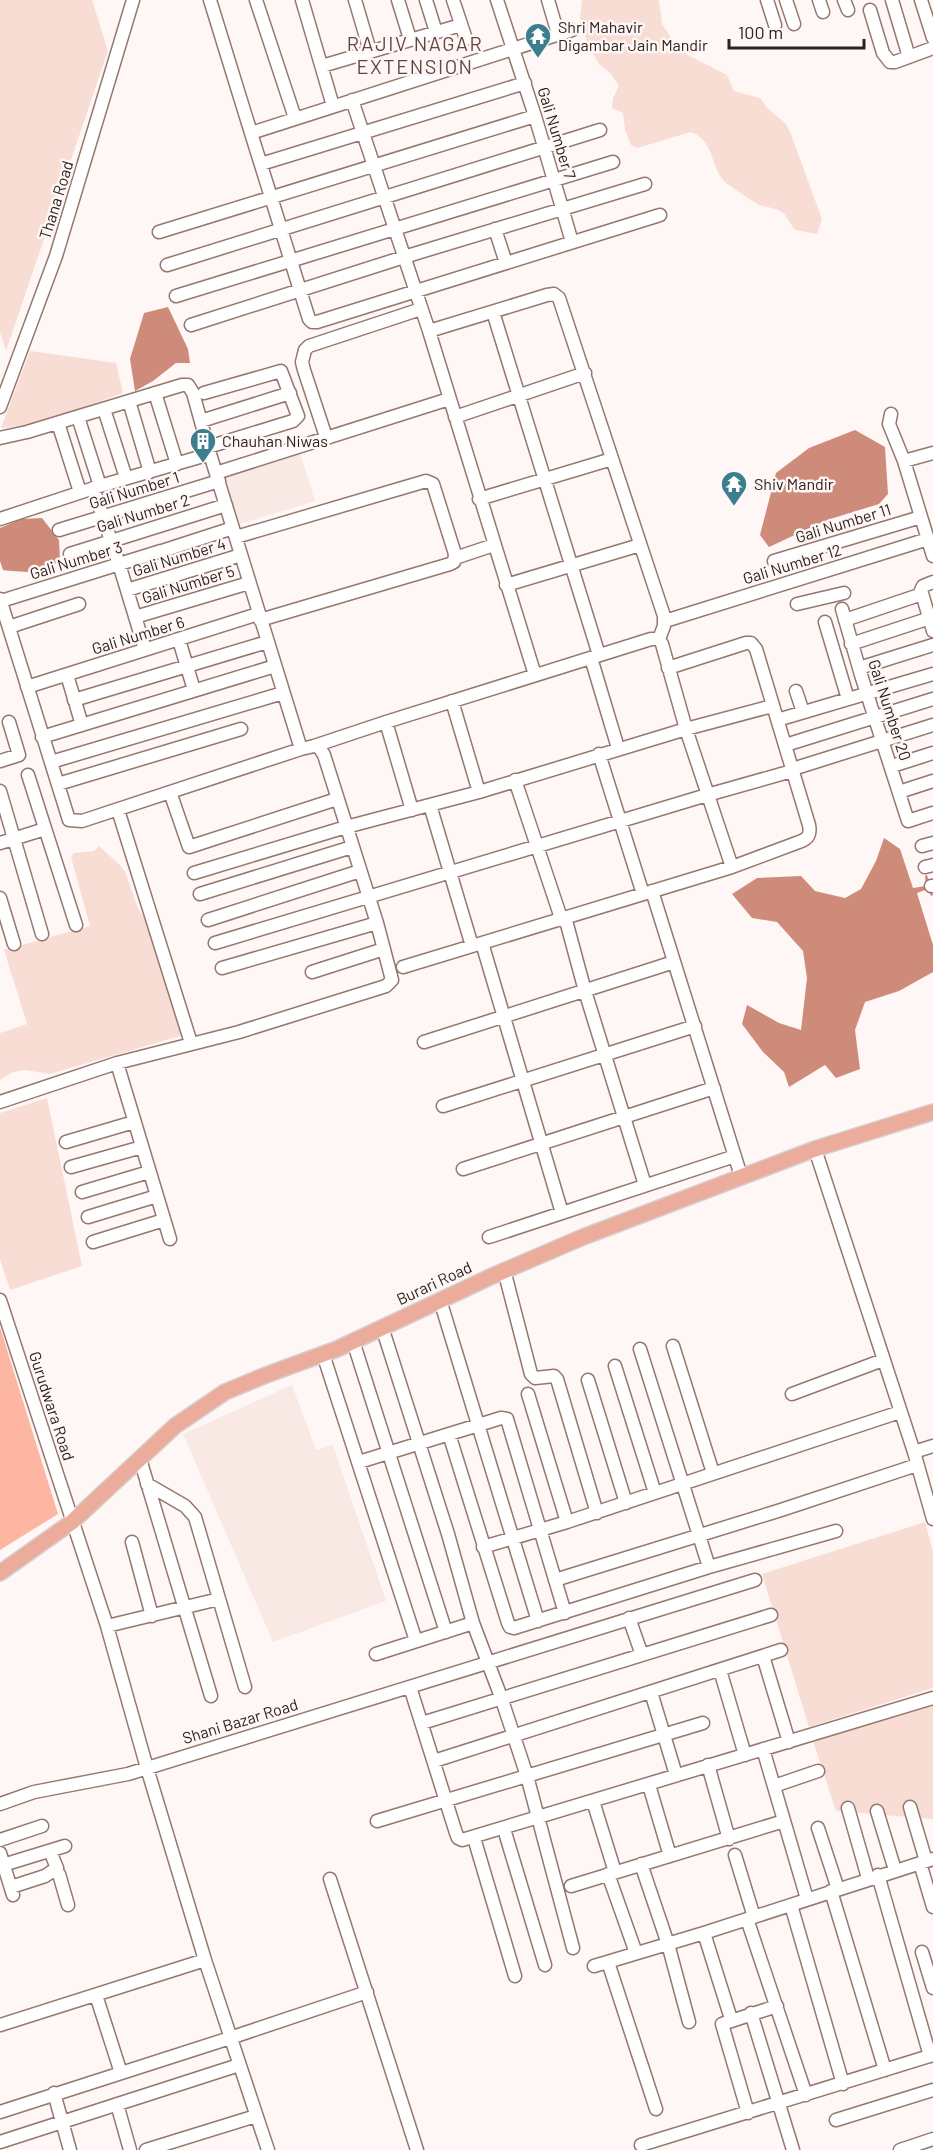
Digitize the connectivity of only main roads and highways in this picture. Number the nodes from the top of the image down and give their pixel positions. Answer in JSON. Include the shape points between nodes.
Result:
{"nodes":[{"id":1,"x":933,"y":1112,"type":"edge"},
{"id":2,"x":0,"y":1573,"type":"edge"}],
"edges":[{"from":1,"to":2,"type":"main road","name":"Burari Road","via":[[815,1149],[583,1237],[323,1354],[248,1381],[216,1397],[175,1426],[72,1522]]}]}
